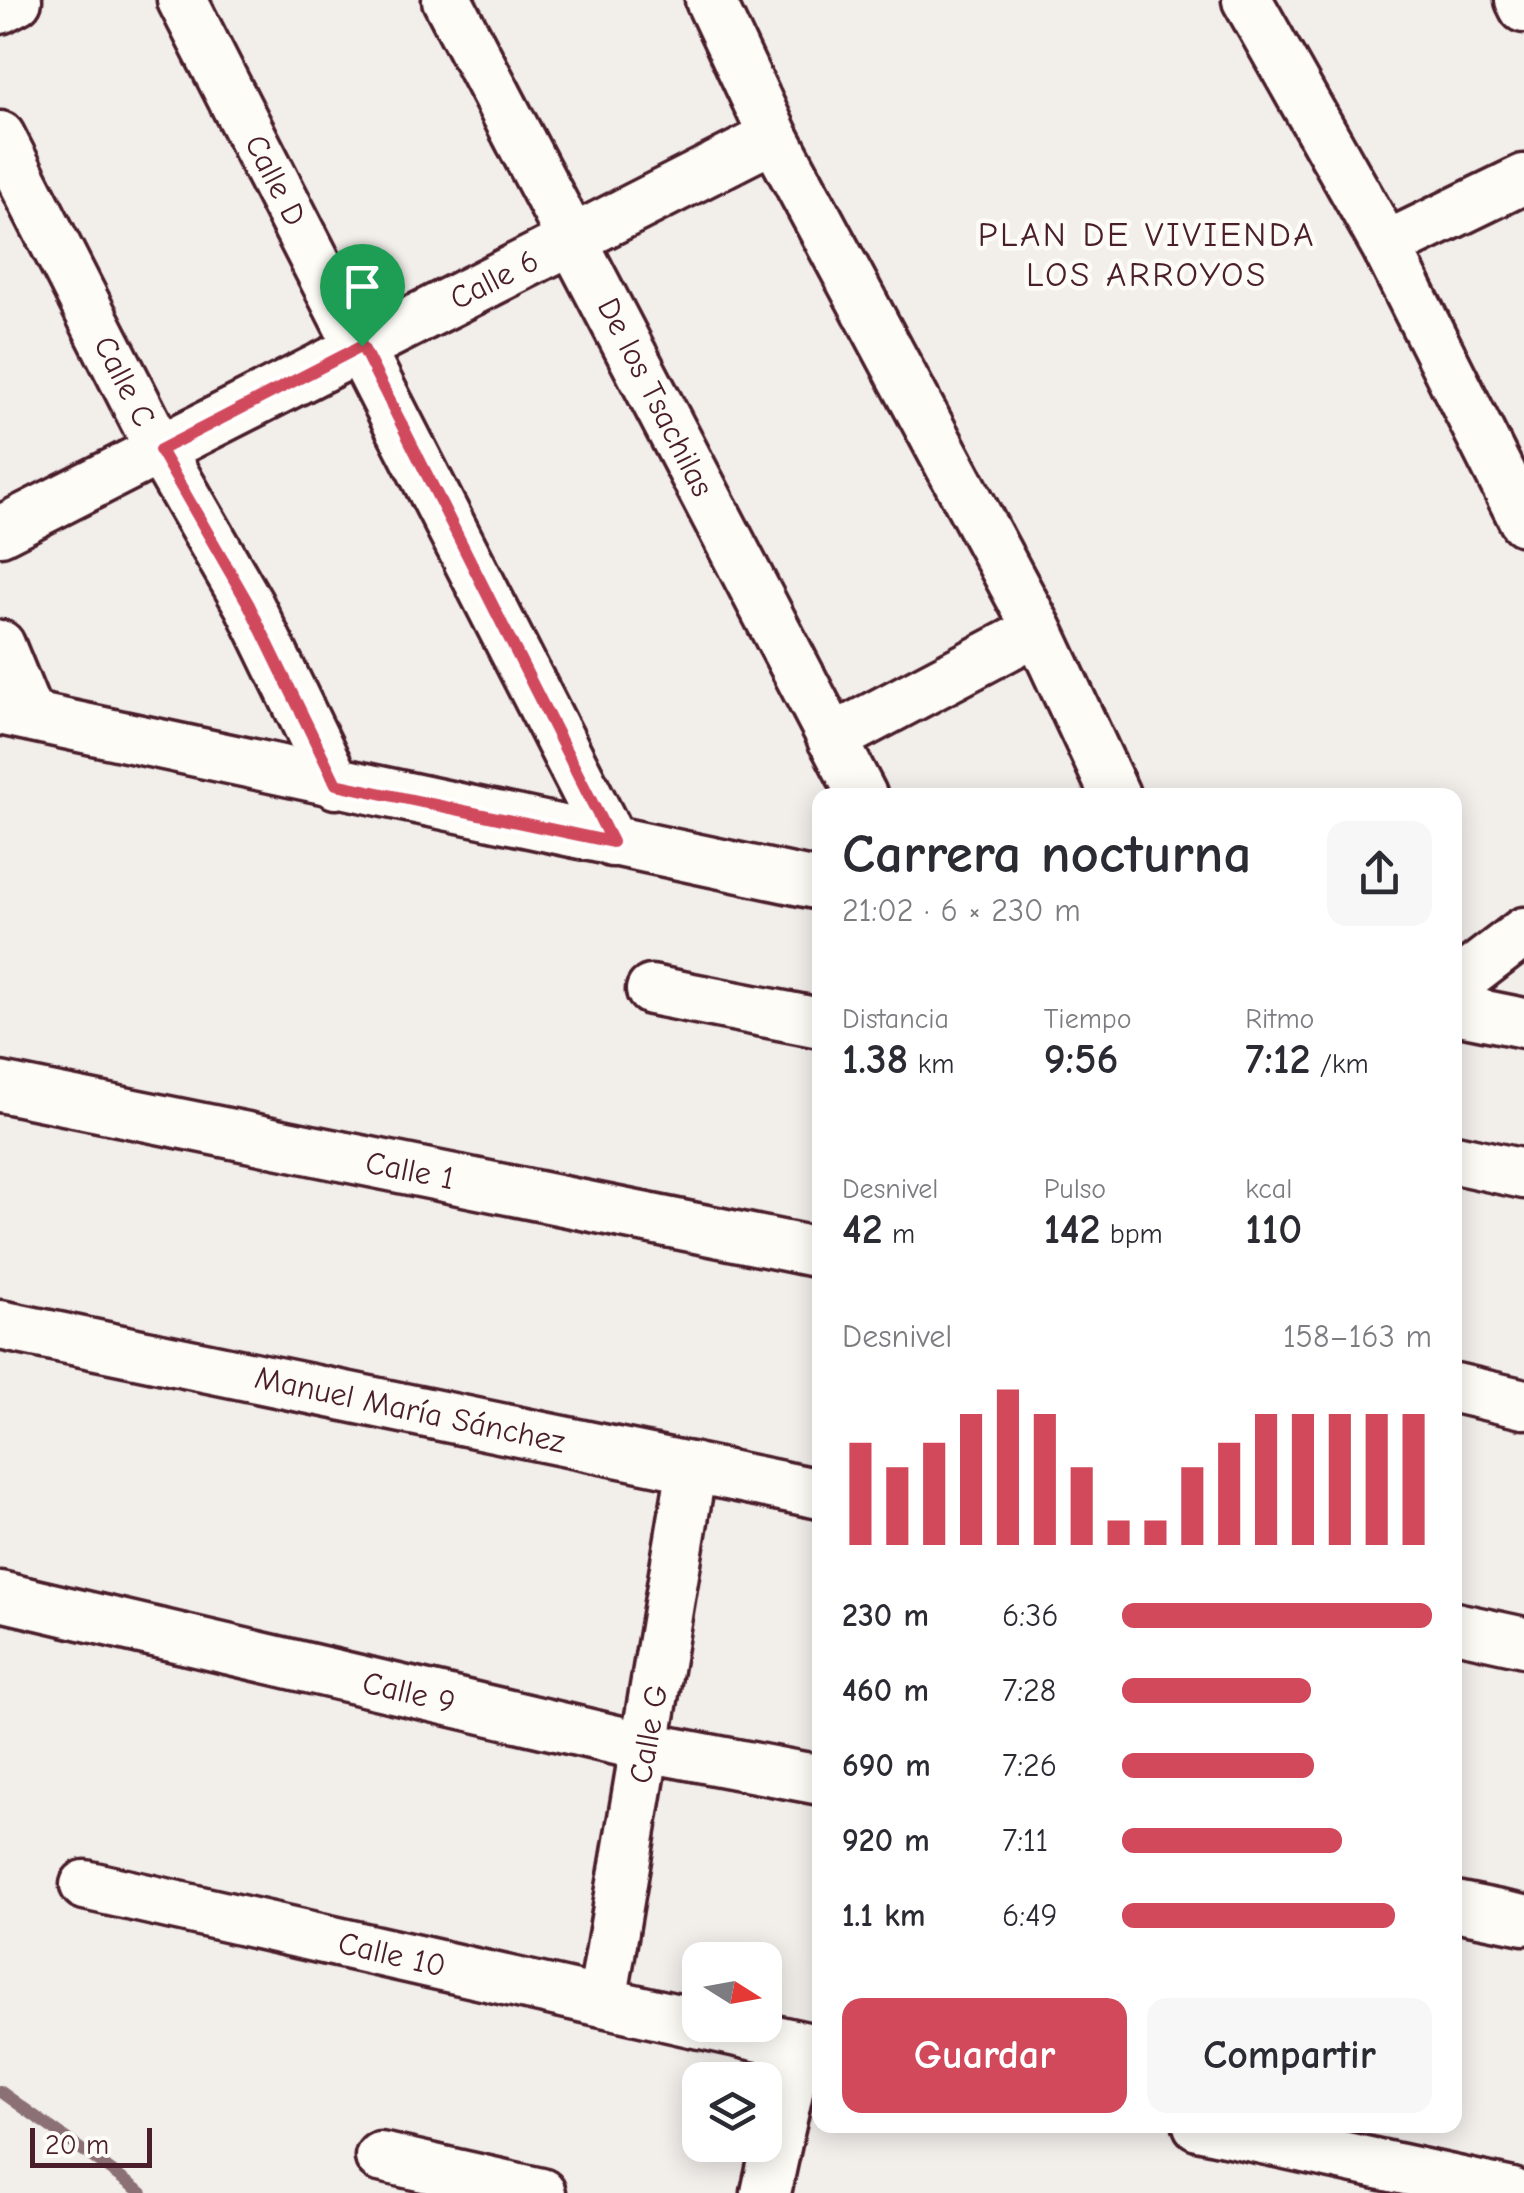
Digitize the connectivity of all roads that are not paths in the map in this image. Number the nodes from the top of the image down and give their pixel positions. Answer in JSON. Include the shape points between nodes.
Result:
{"nodes":[{"id":1,"x":16,"y":0,"type":"edge"},
{"id":2,"x":182,"y":0,"type":"edge"},
{"id":3,"x":447,"y":0,"type":"edge"},
{"id":4,"x":710,"y":0,"type":"edge"},
{"id":5,"x":1247,"y":0,"type":"edge"},
{"id":6,"x":1520,"y":0,"type":"edge"},
{"id":7,"x":1524,"y":8,"type":"edge"},
{"id":8,"x":0,"y":9,"type":"edge"},
{"id":9,"x":0,"y":136,"type":"edge"},
{"id":10,"x":774,"y":137,"type":"junction"},
{"id":11,"x":1524,"y":179,"type":"edge"},
{"id":12,"x":574,"y":239,"type":"junction"},
{"id":13,"x":1386,"y":246,"type":"junction"},
{"id":14,"x":362,"y":346,"type":"junction"},
{"id":15,"x":160,"y":450,"type":"junction"},
{"id":16,"x":1524,"y":521,"type":"edge"},
{"id":17,"x":0,"y":532,"type":"edge"},
{"id":18,"x":1038,"y":630,"type":"junction"},
{"id":19,"x":0,"y":646,"type":"edge"},
{"id":20,"x":14,"y":714,"type":"edge"},
{"id":21,"x":832,"y":739,"type":"junction"},
{"id":22,"x":336,"y":784,"type":"junction"},
{"id":23,"x":858,"y":788,"type":"edge"},
{"id":24,"x":1112,"y":788,"type":"edge"},
{"id":25,"x":612,"y":842,"type":"junction"},
{"id":26,"x":812,"y":883,"type":"edge"},
{"id":27,"x":1524,"y":932,"type":"edge"},
{"id":28,"x":1462,"y":980,"type":"edge"},
{"id":29,"x":651,"y":990,"type":"dead end"},
{"id":30,"x":1462,"y":1010,"type":"edge"},
{"id":31,"x":812,"y":1021,"type":"edge"},
{"id":32,"x":1524,"y":1023,"type":"edge"},
{"id":33,"x":0,"y":1087,"type":"edge"},
{"id":34,"x":1462,"y":1161,"type":"edge"},
{"id":35,"x":1524,"y":1174,"type":"edge"},
{"id":36,"x":812,"y":1251,"type":"edge"},
{"id":37,"x":0,"y":1325,"type":"edge"},
{"id":38,"x":1462,"y":1390,"type":"edge"},
{"id":39,"x":1524,"y":1404,"type":"edge"},
{"id":40,"x":692,"y":1467,"type":"junction"},
{"id":41,"x":812,"y":1492,"type":"edge"},
{"id":42,"x":0,"y":1596,"type":"edge"},
{"id":43,"x":1462,"y":1629,"type":"edge"},
{"id":44,"x":1524,"y":1642,"type":"edge"},
{"id":45,"x":646,"y":1747,"type":"junction"},
{"id":46,"x":812,"y":1778,"type":"edge"},
{"id":47,"x":85,"y":1885,"type":"dead end"},
{"id":48,"x":1462,"y":1907,"type":"edge"},
{"id":49,"x":1524,"y":1920,"type":"edge"},
{"id":50,"x":602,"y":2002,"type":"junction"},
{"id":51,"x":682,"y":2019,"type":"edge"},
{"id":52,"x":782,"y":2042,"type":"edge"},
{"id":53,"x":809,"y":2048,"type":"edge"},
{"id":54,"x":1235,"y":2133,"type":"edge"},
{"id":55,"x":380,"y":2158,"type":"dead end"},
{"id":56,"x":541,"y":2193,"type":"edge"},
{"id":57,"x":766,"y":2193,"type":"edge"},
{"id":58,"x":1512,"y":2193,"type":"edge"}],
"edges":[{"from":1,"to":8,"type":"street"},
{"from":2,"to":14,"type":"street","name":"Calle D"},
{"from":3,"to":12,"type":"street","name":"De los Tsachilas"},
{"from":4,"to":10,"type":"street"},
{"from":5,"to":13,"type":"street"},
{"from":6,"to":7,"type":"street"},
{"from":9,"to":15,"type":"street","name":"Calle C"},
{"from":10,"to":12,"type":"street","name":"Calle 6"},
{"from":10,"to":18,"type":"street"},
{"from":11,"to":13,"type":"street"},
{"from":12,"to":14,"type":"street","name":"Calle 6"},
{"from":12,"to":21,"type":"street","name":"De los Tsachilas"},
{"from":13,"to":16,"type":"street"},
{"from":14,"to":15,"type":"street","name":"Calle 6"},
{"from":14,"to":25,"type":"street","name":"Calle D"},
{"from":15,"to":17,"type":"street","name":"Calle 6"},
{"from":15,"to":22,"type":"street","name":"Calle C","via":[[249,605]]},
{"from":18,"to":21,"type":"street"},
{"from":18,"to":24,"type":"street"},
{"from":19,"to":20,"type":"street"},
{"from":20,"to":22,"type":"street"},
{"from":21,"to":23,"type":"street","name":"De los Tsachilas"},
{"from":22,"to":25,"type":"street"},
{"from":25,"to":26,"type":"street"},
{"from":27,"to":28,"type":"street"},
{"from":29,"to":31,"type":"street"},
{"from":30,"to":32,"type":"street"},
{"from":33,"to":36,"type":"street","name":"Calle 1"},
{"from":34,"to":35,"type":"street"},
{"from":37,"to":40,"type":"street","name":"Manuel María Sánchez"},
{"from":38,"to":39,"type":"street"},
{"from":40,"to":41,"type":"street","name":"Manuel María Sánchez"},
{"from":40,"to":45,"type":"street","name":"Calle G"},
{"from":42,"to":45,"type":"street","name":"Calle 9"},
{"from":43,"to":44,"type":"street"},
{"from":45,"to":46,"type":"street","name":"Calle 9"},
{"from":45,"to":50,"type":"street","name":"Calle G"},
{"from":47,"to":50,"type":"street","name":"Calle 10"},
{"from":48,"to":49,"type":"street"},
{"from":50,"to":51,"type":"street","name":"Calle 10"},
{"from":52,"to":53,"type":"street","name":"Calle 10"},
{"from":53,"to":57,"type":"street"},
{"from":54,"to":58,"type":"street"},
{"from":55,"to":56,"type":"street"}]}
